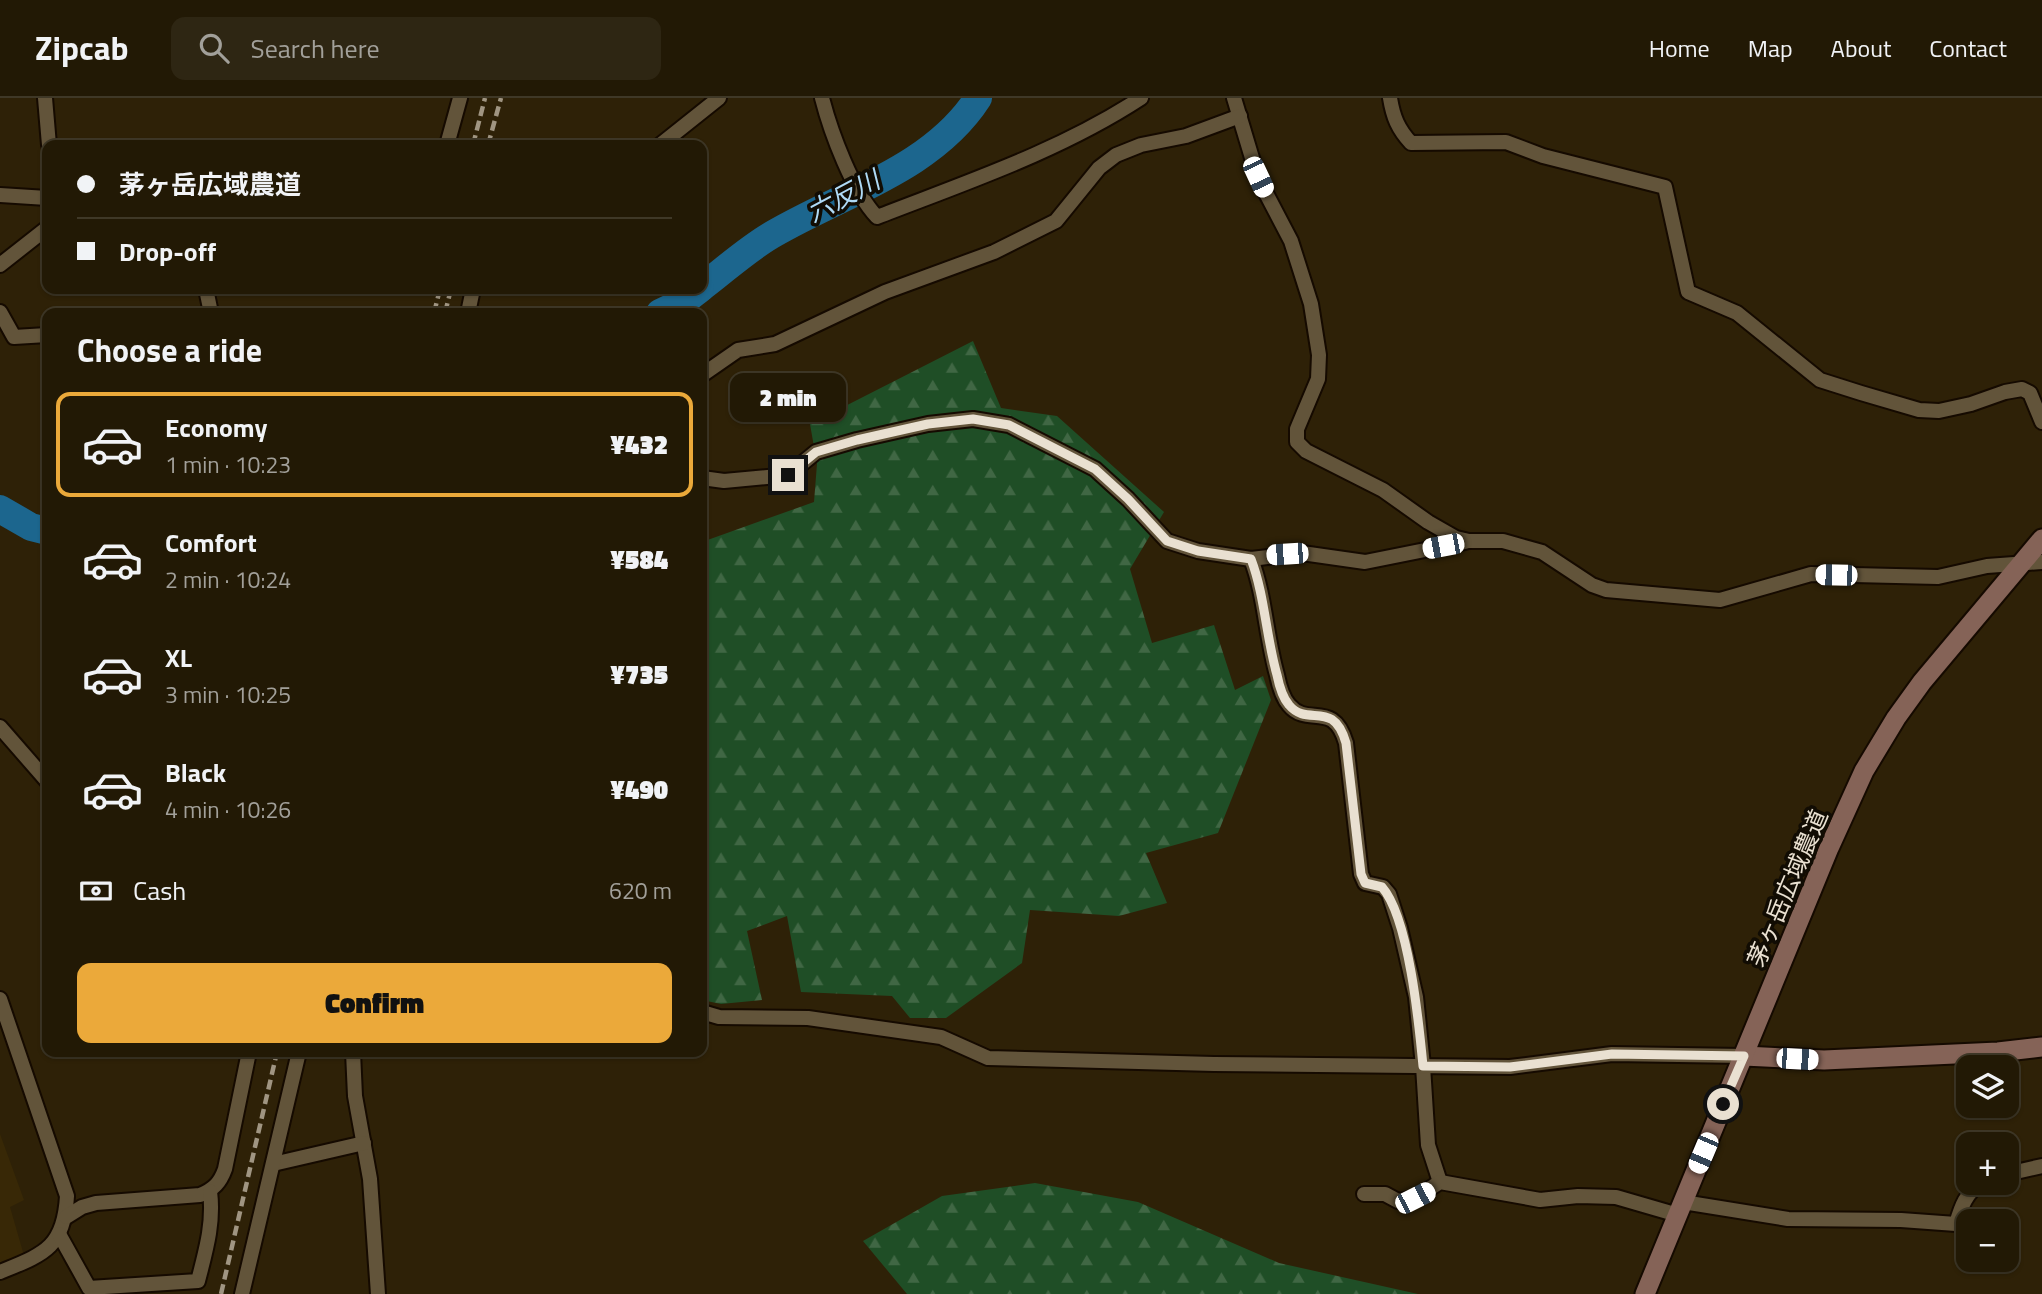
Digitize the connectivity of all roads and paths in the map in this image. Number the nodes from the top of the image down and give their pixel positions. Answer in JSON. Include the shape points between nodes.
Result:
{"nodes":[{"id":1,"x":45,"y":98,"type":"edge"},
{"id":2,"x":460,"y":98,"type":"edge"},
{"id":3,"x":719,"y":98,"type":"edge"},
{"id":4,"x":822,"y":98,"type":"edge"},
{"id":5,"x":1141,"y":98,"type":"edge"},
{"id":6,"x":1234,"y":98,"type":"edge"},
{"id":7,"x":1390,"y":98,"type":"edge"},
{"id":8,"x":1240,"y":116,"type":"junction"},
{"id":9,"x":49,"y":140,"type":"edge"},
{"id":10,"x":448,"y":140,"type":"edge"},
{"id":11,"x":666,"y":140,"type":"edge"},
{"id":12,"x":0,"y":195,"type":"edge"},
{"id":13,"x":42,"y":198,"type":"edge"},
{"id":14,"x":42,"y":232,"type":"edge"},
{"id":15,"x":0,"y":265,"type":"edge"},
{"id":16,"x":0,"y":312,"type":"edge"},
{"id":17,"x":42,"y":335,"type":"edge"},
{"id":18,"x":707,"y":372,"type":"edge"},
{"id":19,"x":2042,"y":422,"type":"edge"},
{"id":20,"x":707,"y":479,"type":"edge"},
{"id":21,"x":2042,"y":539,"type":"edge"},
{"id":22,"x":1469,"y":541,"type":"junction"},
{"id":23,"x":1251,"y":559,"type":"junction"},
{"id":24,"x":2042,"y":562,"type":"edge"},
{"id":25,"x":2021,"y":565,"type":"junction"},
{"id":26,"x":0,"y":727,"type":"edge"},
{"id":27,"x":42,"y":775,"type":"edge"},
{"id":28,"x":0,"y":999,"type":"edge"},
{"id":29,"x":707,"y":1013,"type":"edge"},
{"id":30,"x":2042,"y":1047,"type":"edge"},
{"id":31,"x":1744,"y":1056,"type":"junction"},
{"id":32,"x":248,"y":1057,"type":"edge"},
{"id":33,"x":298,"y":1057,"type":"edge"},
{"id":34,"x":353,"y":1057,"type":"edge"},
{"id":35,"x":1423,"y":1066,"type":"junction"},
{"id":36,"x":364,"y":1143,"type":"junction"},
{"id":37,"x":272,"y":1164,"type":"junction"},
{"id":38,"x":2042,"y":1166,"type":"edge"},
{"id":39,"x":2019,"y":1171,"type":"edge"},
{"id":40,"x":1440,"y":1182,"type":"junction"},
{"id":41,"x":210,"y":1191,"type":"junction"},
{"id":42,"x":1364,"y":1194,"type":"dead end"},
{"id":43,"x":1969,"y":1195,"type":"edge"},
{"id":44,"x":1680,"y":1209,"type":"junction"},
{"id":45,"x":66,"y":1217,"type":"junction"},
{"id":46,"x":59,"y":1234,"type":"junction"},
{"id":47,"x":0,"y":1272,"type":"edge"},
{"id":48,"x":242,"y":1294,"type":"edge"},
{"id":49,"x":378,"y":1294,"type":"edge"},
{"id":50,"x":1645,"y":1294,"type":"edge"}],
"edges":[{"from":1,"to":9,"type":"street"},
{"from":2,"to":10,"type":"street"},
{"from":3,"to":11,"type":"street"},
{"from":4,"to":5,"type":"street","via":[[852,177],[877,217],[1042,152]]},
{"from":6,"to":8,"type":"street"},
{"from":7,"to":19,"type":"street","via":[[1393,115],[1411,143],[1506,142],[1665,187],[1688,292],[1737,313],[1819,380],[1919,410],[1939,411],[2022,390],[2030,393]]},
{"from":8,"to":18,"type":"street","via":[[1116,155],[1099,168],[1056,221],[994,252],[885,292],[775,345],[738,350]]},
{"from":8,"to":22,"type":"street","via":[[1258,177],[1291,241],[1313,317],[1318,379],[1297,429],[1297,442],[1383,490],[1428,522]]},
{"from":12,"to":13,"type":"street"},
{"from":14,"to":15,"type":"street"},
{"from":16,"to":17,"type":"street","via":[[14,337]]},
{"from":20,"to":23,"type":"street","via":[[788,475],[816,452],[928,424],[973,419],[1009,425],[1095,469],[1167,541]]},
{"from":21,"to":25,"type":"street","name":"茅ヶ岳広域農道"},
{"from":22,"to":23,"type":"street","via":[[1365,562],[1302,553]]},
{"from":22,"to":25,"type":"street","via":[[1503,541],[1542,552],[1606,590],[1720,600],[1811,574],[1938,577],[1987,566]]},
{"from":23,"to":35,"type":"street","via":[[1273,661],[1288,705],[1299,713],[1332,719],[1342,728],[1361,874],[1365,883],[1389,894],[1400,928],[1416,997]]},
{"from":24,"to":25,"type":"street"},
{"from":25,"to":31,"type":"street","name":"茅ヶ岳広域農道","via":[[1922,681],[1864,771]]},
{"from":26,"to":27,"type":"street"},
{"from":28,"to":45,"type":"street","via":[[67,1196]]},
{"from":29,"to":35,"type":"street","via":[[808,1018],[941,1037],[988,1058]]},
{"from":30,"to":31,"type":"street","via":[[1824,1060]]},
{"from":31,"to":35,"type":"street","via":[[1612,1054],[1510,1067]]},
{"from":31,"to":44,"type":"street","name":"茅ヶ岳広域農道"},
{"from":32,"to":41,"type":"street","via":[[225,1169]]},
{"from":33,"to":37,"type":"street"},
{"from":34,"to":36,"type":"street"},
{"from":35,"to":40,"type":"street","via":[[1428,1145]]},
{"from":36,"to":37,"type":"street"},
{"from":36,"to":49,"type":"street"},
{"from":37,"to":48,"type":"street"},
{"from":38,"to":39,"type":"street"},
{"from":40,"to":42,"type":"street","via":[[1415,1198],[1398,1201],[1385,1194]]},
{"from":40,"to":44,"type":"street","via":[[1540,1200],[1616,1196]]},
{"from":41,"to":45,"type":"street","via":[[96,1203]]},
{"from":41,"to":46,"type":"street","via":[[210,1237],[198,1281],[89,1288]]},
{"from":43,"to":44,"type":"street","via":[[1956,1224],[1813,1221]]},
{"from":44,"to":50,"type":"street","name":"茅ヶ岳広域農道"},
{"from":45,"to":46,"type":"street"},
{"from":46,"to":47,"type":"street","via":[[40,1255]]}]}
